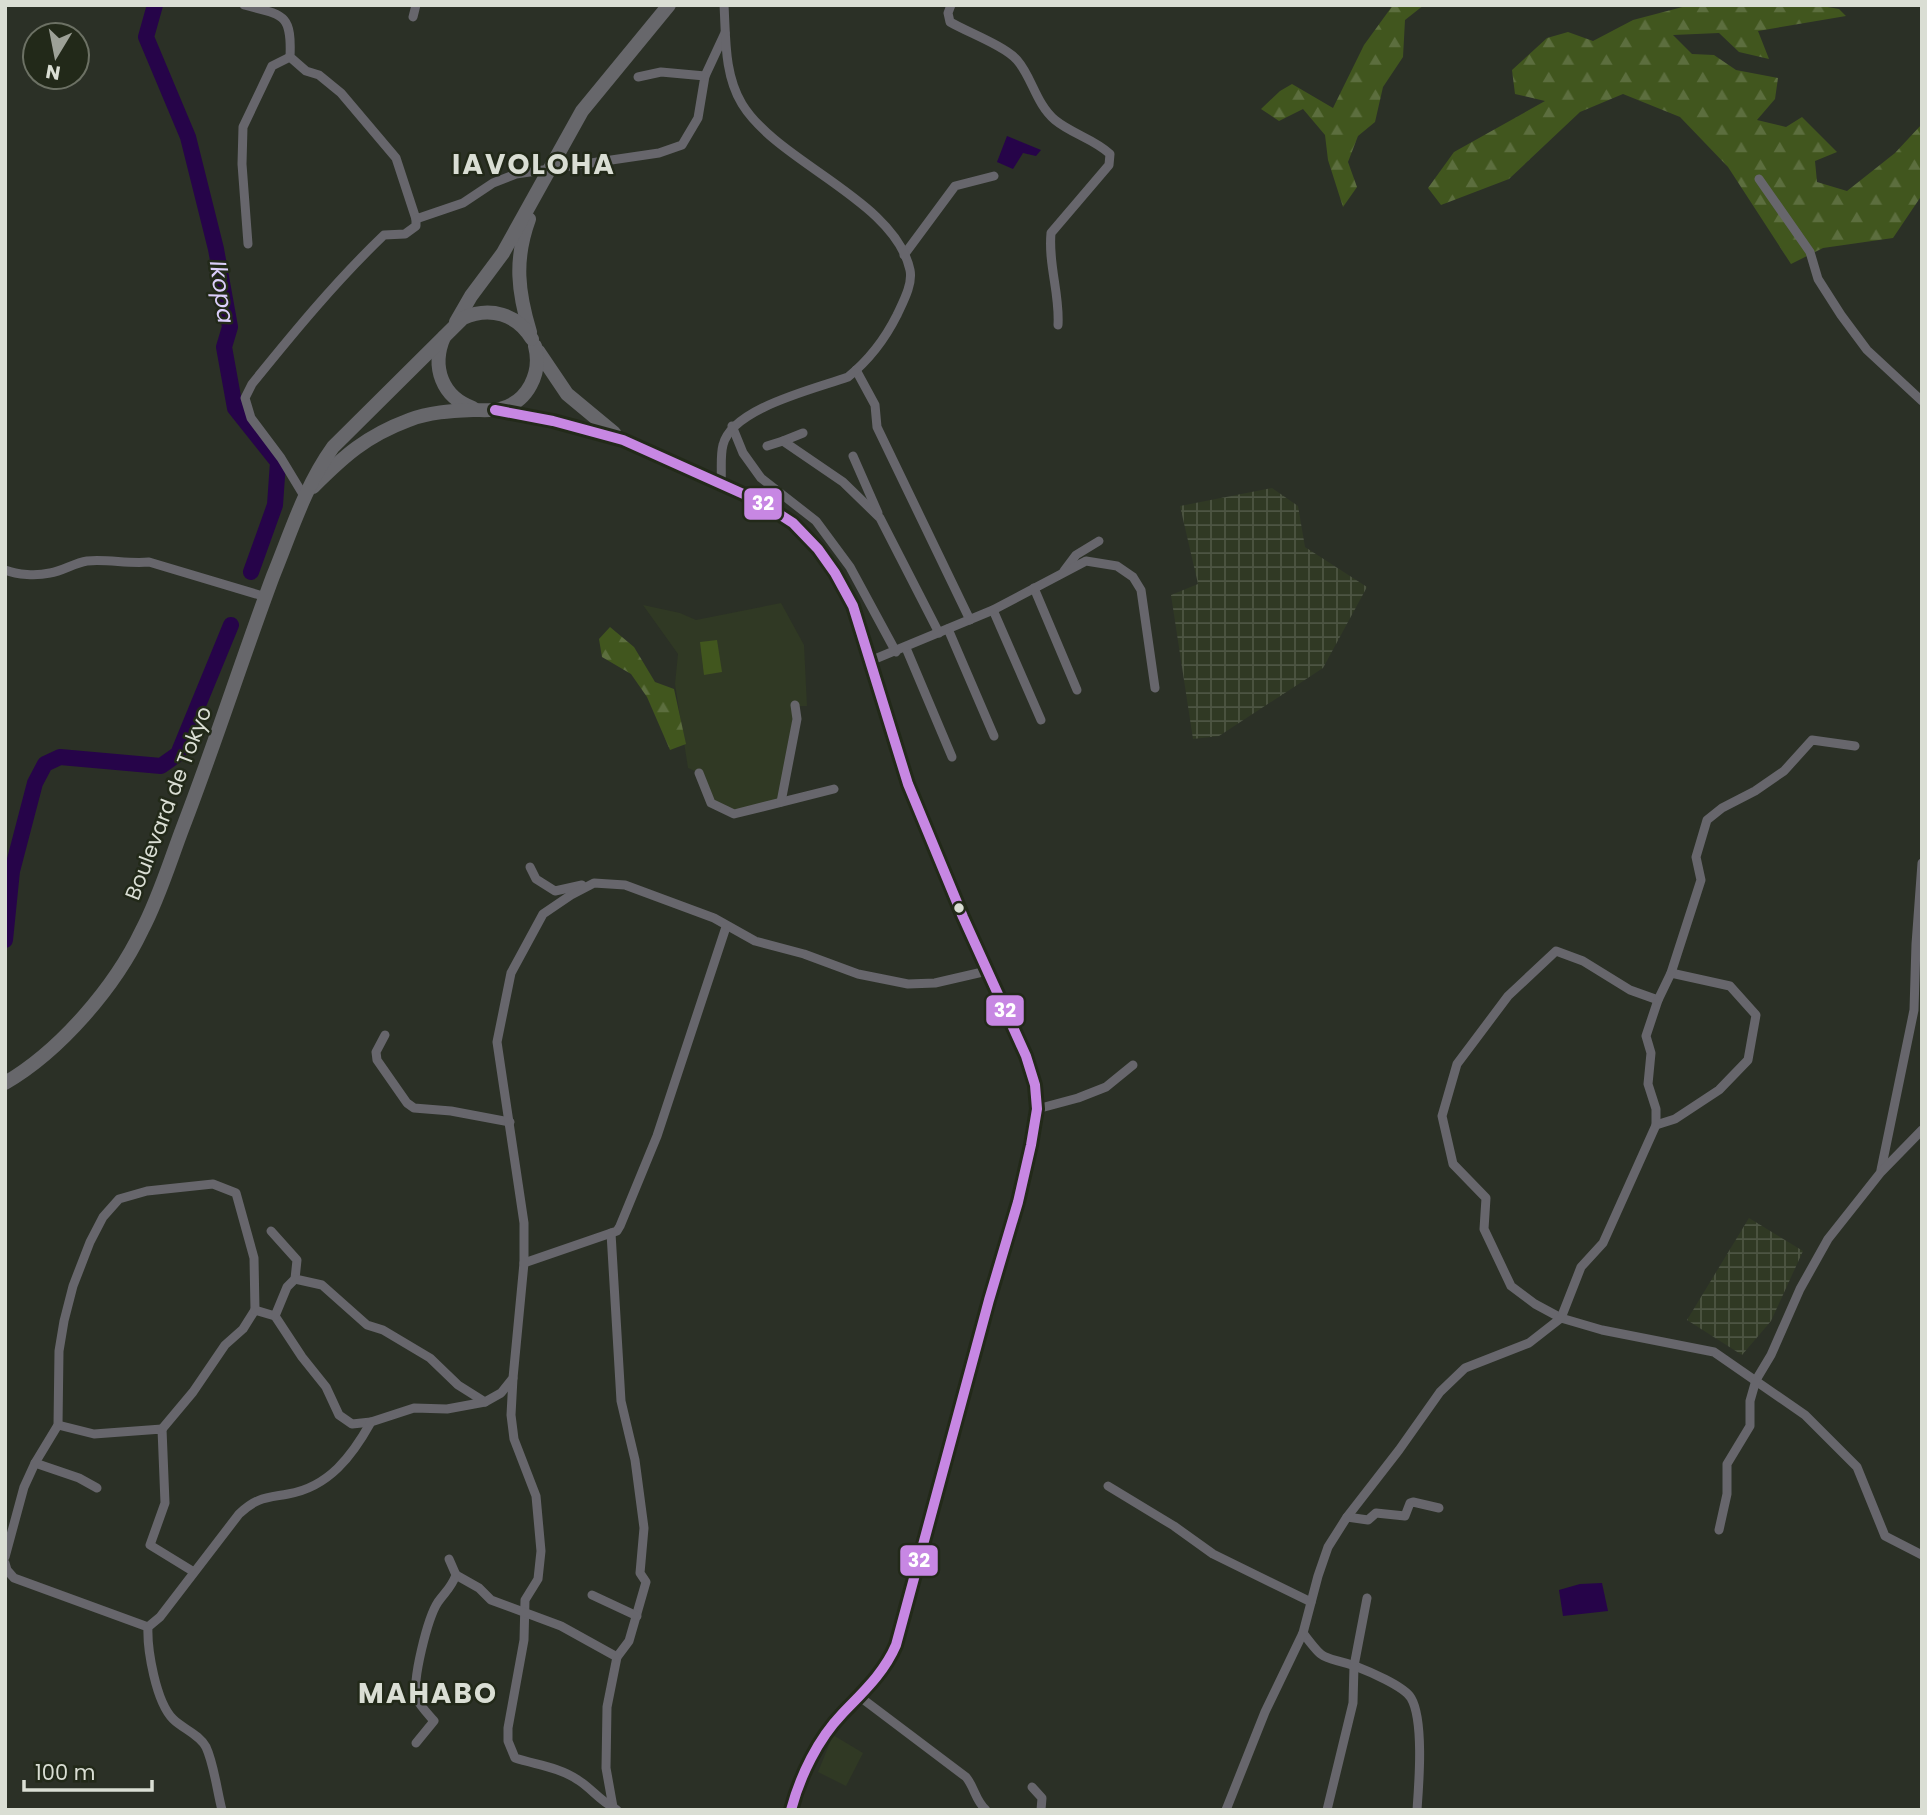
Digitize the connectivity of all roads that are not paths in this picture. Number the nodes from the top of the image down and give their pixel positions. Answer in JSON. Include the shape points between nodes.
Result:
{"nodes":[{"id":1,"x":244,"y":5,"type":"edge"},
{"id":2,"x":416,"y":5,"type":"edge"},
{"id":3,"x":669,"y":5,"type":"edge"},
{"id":4,"x":724,"y":5,"type":"edge"},
{"id":5,"x":951,"y":5,"type":"edge"},
{"id":6,"x":279,"y":9,"type":"edge"},
{"id":7,"x":413,"y":17,"type":"dead end"},
{"id":8,"x":725,"y":33,"type":"junction"},
{"id":9,"x":290,"y":57,"type":"junction"},
{"id":10,"x":705,"y":76,"type":"junction"},
{"id":11,"x":638,"y":77,"type":"dead end"},
{"id":12,"x":546,"y":176,"type":"junction"},
{"id":13,"x":994,"y":176,"type":"dead end"},
{"id":14,"x":1759,"y":179,"type":"dead end"},
{"id":15,"x":416,"y":219,"type":"junction"},
{"id":16,"x":247,"y":244,"type":"dead end"},
{"id":17,"x":904,"y":255,"type":"junction"},
{"id":18,"x":1058,"y":325,"type":"dead end"},
{"id":19,"x":452,"y":326,"type":"junction"},
{"id":20,"x":533,"y":342,"type":"junction"},
{"id":21,"x":856,"y":370,"type":"junction"},
{"id":22,"x":1922,"y":401,"type":"edge"},
{"id":23,"x":478,"y":410,"type":"junction"},
{"id":24,"x":495,"y":410,"type":"junction"},
{"id":25,"x":732,"y":426,"type":"junction"},
{"id":26,"x":803,"y":433,"type":"dead end"},
{"id":27,"x":623,"y":440,"type":"junction"},
{"id":28,"x":783,"y":441,"type":"junction"},
{"id":29,"x":767,"y":446,"type":"dead end"},
{"id":30,"x":853,"y":456,"type":"dead end"},
{"id":31,"x":721,"y":483,"type":"junction"},
{"id":32,"x":304,"y":496,"type":"junction"},
{"id":33,"x":880,"y":518,"type":"junction"},
{"id":34,"x":1099,"y":541,"type":"dead end"},
{"id":35,"x":5,"y":570,"type":"edge"},
{"id":36,"x":1060,"y":575,"type":"junction"},
{"id":37,"x":1034,"y":589,"type":"junction"},
{"id":38,"x":266,"y":597,"type":"junction"},
{"id":39,"x":993,"y":610,"type":"junction"},
{"id":40,"x":970,"y":620,"type":"junction"},
{"id":41,"x":943,"y":631,"type":"junction"},
{"id":42,"x":906,"y":648,"type":"junction"},
{"id":43,"x":896,"y":652,"type":"junction"},
{"id":44,"x":870,"y":661,"type":"junction"},
{"id":45,"x":1155,"y":688,"type":"dead end"},
{"id":46,"x":1077,"y":690,"type":"dead end"},
{"id":47,"x":795,"y":705,"type":"dead end"},
{"id":48,"x":1041,"y":720,"type":"dead end"},
{"id":49,"x":994,"y":736,"type":"dead end"},
{"id":50,"x":1855,"y":746,"type":"dead end"},
{"id":51,"x":952,"y":757,"type":"dead end"},
{"id":52,"x":699,"y":773,"type":"dead end"},
{"id":53,"x":834,"y":789,"type":"dead end"},
{"id":54,"x":781,"y":802,"type":"junction"},
{"id":55,"x":1922,"y":863,"type":"edge"},
{"id":56,"x":530,"y":867,"type":"dead end"},
{"id":57,"x":594,"y":883,"type":"junction"},
{"id":58,"x":726,"y":927,"type":"junction"},
{"id":59,"x":987,"y":971,"type":"junction"},
{"id":60,"x":1671,"y":973,"type":"junction"},
{"id":61,"x":1658,"y":1000,"type":"junction"},
{"id":62,"x":385,"y":1035,"type":"dead end"},
{"id":63,"x":1133,"y":1065,"type":"dead end"},
{"id":64,"x":5,"y":1083,"type":"edge"},
{"id":65,"x":1037,"y":1109,"type":"junction"},
{"id":66,"x":510,"y":1122,"type":"junction"},
{"id":67,"x":1656,"y":1125,"type":"junction"},
{"id":68,"x":1922,"y":1130,"type":"edge"},
{"id":69,"x":1881,"y":1172,"type":"junction"},
{"id":70,"x":271,"y":1231,"type":"dead end"},
{"id":71,"x":611,"y":1233,"type":"junction"},
{"id":72,"x":524,"y":1263,"type":"junction"},
{"id":73,"x":295,"y":1279,"type":"junction"},
{"id":74,"x":255,"y":1310,"type":"junction"},
{"id":75,"x":275,"y":1315,"type":"junction"},
{"id":76,"x":1561,"y":1318,"type":"junction"},
{"id":77,"x":513,"y":1378,"type":"junction"},
{"id":78,"x":1756,"y":1380,"type":"junction"},
{"id":79,"x":485,"y":1402,"type":"junction"},
{"id":80,"x":371,"y":1422,"type":"junction"},
{"id":81,"x":58,"y":1425,"type":"junction"},
{"id":82,"x":162,"y":1429,"type":"junction"},
{"id":83,"x":35,"y":1463,"type":"junction"},
{"id":84,"x":1108,"y":1486,"type":"dead end"},
{"id":85,"x":97,"y":1488,"type":"dead end"},
{"id":86,"x":1439,"y":1508,"type":"dead end"},
{"id":87,"x":1347,"y":1517,"type":"junction"},
{"id":88,"x":1719,"y":1530,"type":"dead end"},
{"id":89,"x":1922,"y":1555,"type":"edge"},
{"id":90,"x":5,"y":1558,"type":"edge"},
{"id":91,"x":449,"y":1559,"type":"dead end"},
{"id":92,"x":5,"y":1563,"type":"edge"},
{"id":93,"x":194,"y":1572,"type":"junction"},
{"id":94,"x":456,"y":1574,"type":"junction"},
{"id":95,"x":592,"y":1595,"type":"dead end"},
{"id":96,"x":1367,"y":1598,"type":"dead end"},
{"id":97,"x":1311,"y":1602,"type":"junction"},
{"id":98,"x":525,"y":1612,"type":"junction"},
{"id":99,"x":638,"y":1616,"type":"junction"},
{"id":100,"x":148,"y":1627,"type":"junction"},
{"id":101,"x":1303,"y":1633,"type":"junction"},
{"id":102,"x":617,"y":1657,"type":"junction"},
{"id":103,"x":1354,"y":1666,"type":"junction"},
{"id":104,"x":860,"y":1697,"type":"junction"},
{"id":105,"x":416,"y":1743,"type":"dead end"},
{"id":106,"x":1032,"y":1787,"type":"dead end"},
{"id":107,"x":615,"y":1809,"type":"edge"},
{"id":108,"x":222,"y":1810,"type":"edge"},
{"id":109,"x":791,"y":1810,"type":"edge"},
{"id":110,"x":986,"y":1810,"type":"edge"},
{"id":111,"x":1041,"y":1810,"type":"edge"},
{"id":112,"x":1226,"y":1810,"type":"edge"},
{"id":113,"x":1327,"y":1810,"type":"edge"},
{"id":114,"x":1417,"y":1810,"type":"edge"}],
"edges":[{"from":1,"to":6,"type":"street"},
{"from":2,"to":7,"type":"street"},
{"from":3,"to":12,"type":"main road","via":[[582,111]]},
{"from":4,"to":8,"type":"street"},
{"from":5,"to":18,"type":"street","via":[[950,22],[1016,59],[1052,118],[1110,154],[1110,165],[1051,233]]},
{"from":6,"to":9,"type":"street","via":[[291,34]]},
{"from":8,"to":10,"type":"street"},
{"from":8,"to":17,"type":"street","via":[[727,58],[742,104],[796,156],[878,220]]},
{"from":9,"to":15,"type":"street","via":[[341,93],[396,158]]},
{"from":9,"to":16,"type":"street","via":[[272,66],[243,127]]},
{"from":10,"to":11,"type":"street","via":[[661,72]]},
{"from":10,"to":12,"type":"street","via":[[698,118],[682,145]]},
{"from":12,"to":15,"type":"street","via":[[516,174],[463,203]]},
{"from":12,"to":19,"type":"main road","via":[[503,253]]},
{"from":12,"to":20,"type":"main road","via":[[526,227],[519,278],[520,299]]},
{"from":13,"to":17,"type":"street","via":[[955,186]]},
{"from":14,"to":22,"type":"street","via":[[1810,252],[1818,279],[1841,315],[1867,350]]},
{"from":15,"to":32,"type":"street","via":[[416,226],[405,234],[384,235],[362,257],[314,308],[245,398],[251,418]]},
{"from":17,"to":21,"type":"street","via":[[910,271],[901,307],[879,345]]},
{"from":19,"to":20,"type":"main road","via":[[478,312],[494,312],[516,321]]},
{"from":19,"to":23,"type":"main road","via":[[438,354],[440,378],[455,399]]},
{"from":19,"to":32,"type":"main road","name":"Boulevard de Tokyo","via":[[333,447]]},
{"from":20,"to":24,"type":"main road","via":[[537,369],[532,384],[516,401]]},
{"from":20,"to":27,"type":"main road","via":[[568,394]]},
{"from":21,"to":25,"type":"street","via":[[848,377],[759,408]]},
{"from":21,"to":40,"type":"street","via":[[875,405],[877,427]]},
{"from":23,"to":24,"type":"main road"},
{"from":23,"to":32,"type":"main road","via":[[429,414],[383,430],[357,446]]},
{"from":24,"to":27,"type":"main road"},
{"from":25,"to":31,"type":"street","via":[[723,444]]},
{"from":25,"to":43,"type":"street","via":[[743,453],[761,478],[816,521],[850,567]]},
{"from":26,"to":28,"type":"street"},
{"from":27,"to":31,"type":"main road"},
{"from":28,"to":29,"type":"street"},
{"from":28,"to":33,"type":"street","via":[[843,482]]},
{"from":30,"to":33,"type":"street"},
{"from":31,"to":44,"type":"main road","via":[[777,511],[818,549],[853,606]]},
{"from":32,"to":38,"type":"main road","name":"Boulevard de Tokyo"},
{"from":33,"to":41,"type":"street"},
{"from":34,"to":36,"type":"street","via":[[1076,555]]},
{"from":35,"to":38,"type":"street","via":[[50,573],[85,561],[149,562]]},
{"from":36,"to":37,"type":"street"},
{"from":36,"to":45,"type":"street","via":[[1086,561],[1117,566],[1133,577],[1141,590]]},
{"from":37,"to":39,"type":"street"},
{"from":37,"to":46,"type":"street"},
{"from":38,"to":64,"type":"main road","name":"Boulevard de Tokyo","via":[[204,774],[142,930],[109,986],[92,1005],[43,1055]]},
{"from":39,"to":40,"type":"street"},
{"from":39,"to":48,"type":"street"},
{"from":40,"to":41,"type":"street"},
{"from":41,"to":42,"type":"street"},
{"from":41,"to":49,"type":"street"},
{"from":42,"to":43,"type":"street"},
{"from":42,"to":51,"type":"street"},
{"from":43,"to":44,"type":"street"},
{"from":44,"to":59,"type":"main road","via":[[908,785]]},
{"from":47,"to":54,"type":"street","via":[[797,719]]},
{"from":50,"to":60,"type":"street","via":[[1812,740],[1784,771],[1707,820],[1696,857],[1701,880]]},
{"from":52,"to":54,"type":"street","via":[[711,803],[734,814]]},
{"from":53,"to":54,"type":"street"},
{"from":55,"to":69,"type":"street","via":[[1914,1010]]},
{"from":56,"to":57,"type":"street","via":[[536,879],[555,891]]},
{"from":57,"to":58,"type":"street","via":[[625,885],[714,918]]},
{"from":57,"to":66,"type":"street","via":[[543,914],[511,973],[497,1042]]},
{"from":58,"to":59,"type":"street","via":[[755,941],[886,981],[935,983]]},
{"from":58,"to":71,"type":"street","via":[[657,1136],[620,1226]]},
{"from":59,"to":65,"type":"main road","via":[[1026,1056]]},
{"from":60,"to":61,"type":"street"},
{"from":60,"to":67,"type":"street","via":[[1730,986],[1756,1015],[1748,1060],[1719,1090],[1675,1119]]},
{"from":61,"to":67,"type":"street","via":[[1646,1036]]},
{"from":61,"to":76,"type":"street","via":[[1556,951],[1508,996],[1457,1064],[1442,1116],[1453,1164],[1486,1198],[1484,1229],[1511,1286]]},
{"from":62,"to":66,"type":"street","via":[[377,1060],[414,1108]]},
{"from":63,"to":65,"type":"street","via":[[1106,1087]]},
{"from":65,"to":104,"type":"main road","via":[[1018,1202],[896,1645],[883,1670]]},
{"from":66,"to":72,"type":"street","via":[[524,1223]]},
{"from":67,"to":76,"type":"street","via":[[1603,1242],[1581,1267]]},
{"from":68,"to":69,"type":"street"},
{"from":69,"to":78,"type":"street","via":[[1828,1239]]},
{"from":70,"to":73,"type":"street","via":[[297,1260]]},
{"from":71,"to":72,"type":"street"},
{"from":71,"to":99,"type":"street","via":[[621,1401],[644,1528],[640,1573],[646,1582]]},
{"from":72,"to":77,"type":"street"},
{"from":73,"to":75,"type":"street"},
{"from":73,"to":79,"type":"street","via":[[322,1285],[368,1325],[430,1358],[458,1385]]},
{"from":74,"to":75,"type":"street"},
{"from":74,"to":81,"type":"street","via":[[254,1258],[236,1193],[213,1184],[119,1199],[103,1217],[73,1286],[59,1351]]},
{"from":74,"to":82,"type":"street"},
{"from":75,"to":80,"type":"street","via":[[326,1387],[339,1415],[352,1424]]},
{"from":76,"to":78,"type":"street","via":[[1714,1352]]},
{"from":76,"to":87,"type":"street","via":[[1529,1343],[1465,1368],[1440,1392]]},
{"from":77,"to":79,"type":"street","via":[[501,1394]]},
{"from":77,"to":98,"type":"street","via":[[514,1439],[536,1496],[541,1551],[538,1579],[525,1600]]},
{"from":78,"to":88,"type":"street","via":[[1750,1426],[1727,1464],[1727,1494]]},
{"from":78,"to":89,"type":"street","via":[[1805,1415],[1857,1468],[1885,1536]]},
{"from":79,"to":80,"type":"street","via":[[447,1409],[414,1408]]},
{"from":80,"to":93,"type":"street","via":[[330,1478],[291,1494],[251,1502]]},
{"from":81,"to":82,"type":"street","via":[[94,1434]]},
{"from":81,"to":83,"type":"street"},
{"from":82,"to":93,"type":"street","via":[[165,1503],[150,1545]]},
{"from":83,"to":85,"type":"street"},
{"from":83,"to":90,"type":"street"},
{"from":84,"to":97,"type":"street","via":[[1213,1554]]},
{"from":86,"to":87,"type":"street","via":[[1413,1502],[1405,1516]]},
{"from":87,"to":97,"type":"street","via":[[1328,1548]]},
{"from":91,"to":94,"type":"street"},
{"from":92,"to":100,"type":"street","via":[[14,1578]]},
{"from":93,"to":100,"type":"street"},
{"from":94,"to":98,"type":"street","via":[[480,1588],[491,1601]]},
{"from":94,"to":105,"type":"street","via":[[426,1629],[417,1699],[434,1721]]},
{"from":95,"to":99,"type":"street"},
{"from":96,"to":103,"type":"street"},
{"from":97,"to":101,"type":"street"},
{"from":98,"to":102,"type":"street"},
{"from":98,"to":107,"type":"street","via":[[508,1728],[515,1758],[561,1769]]},
{"from":99,"to":102,"type":"street"},
{"from":100,"to":108,"type":"street","via":[[159,1693],[171,1717],[206,1748]]},
{"from":101,"to":103,"type":"street","via":[[1329,1661]]},
{"from":101,"to":112,"type":"street"},
{"from":102,"to":107,"type":"street","via":[[607,1707],[606,1768]]},
{"from":103,"to":113,"type":"street","via":[[1353,1703]]},
{"from":103,"to":114,"type":"street","via":[[1410,1697],[1419,1727]]},
{"from":104,"to":109,"type":"main road","via":[[825,1734]]},
{"from":104,"to":110,"type":"street","via":[[966,1777]]},
{"from":106,"to":111,"type":"street","via":[[1042,1798]]}]}
